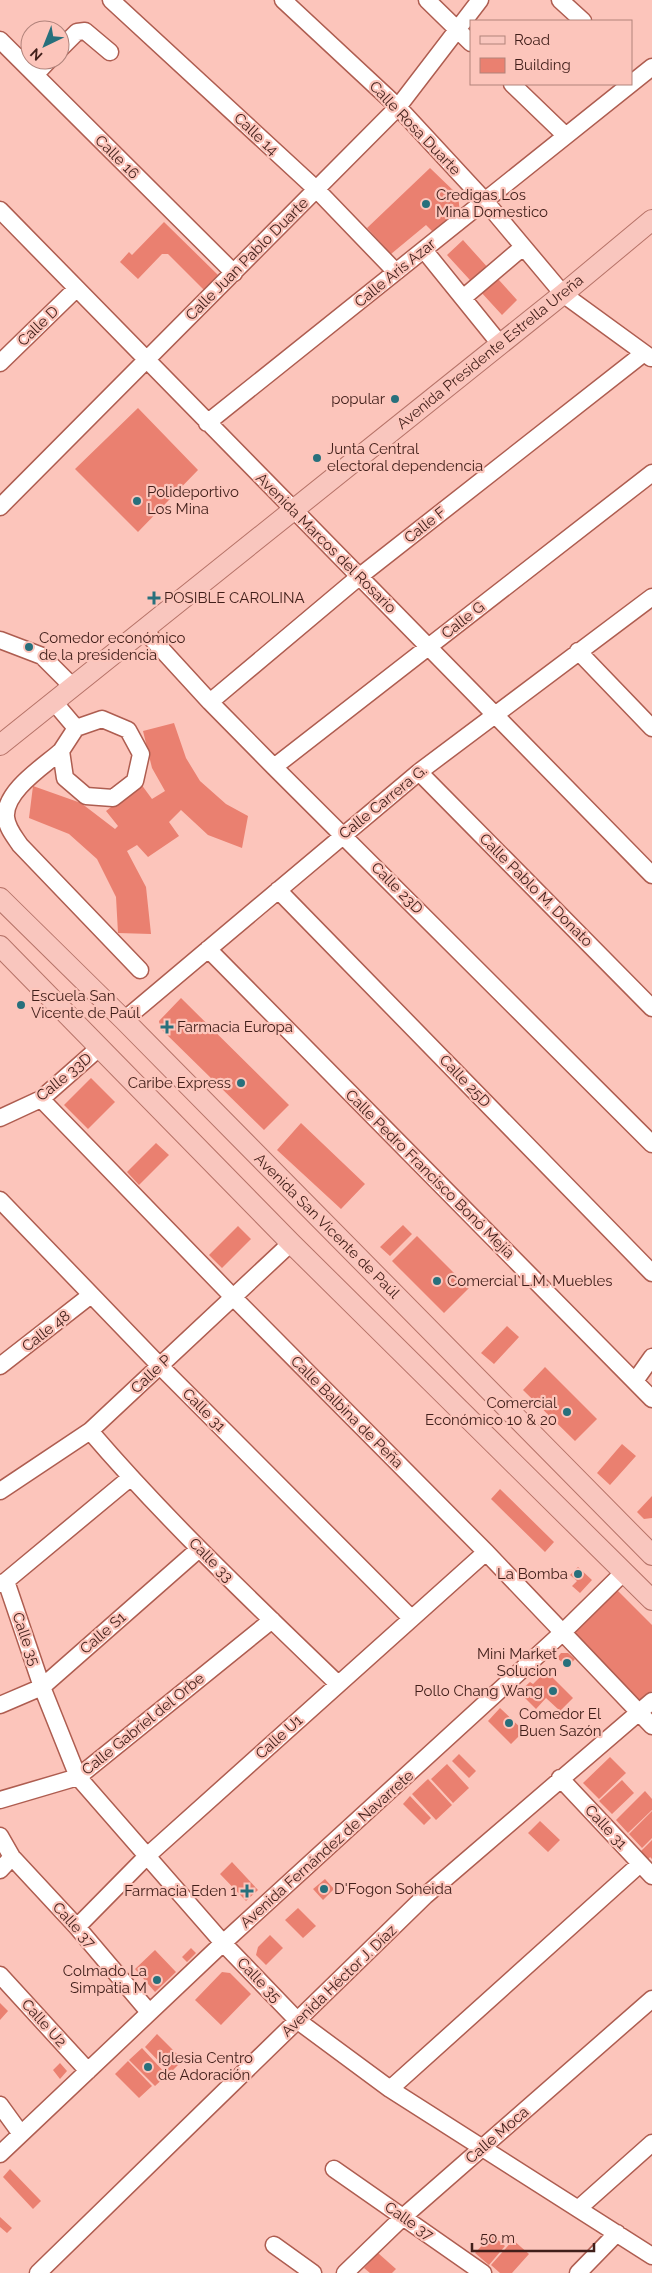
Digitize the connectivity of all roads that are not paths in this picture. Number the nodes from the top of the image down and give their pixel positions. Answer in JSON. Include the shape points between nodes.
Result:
{"nodes":[{"id":1,"x":112,"y":0,"type":"edge"},
{"id":2,"x":283,"y":0,"type":"edge"},
{"id":3,"x":426,"y":0,"type":"edge"},
{"id":4,"x":480,"y":0,"type":"edge"},
{"id":5,"x":560,"y":0,"type":"edge"},
{"id":6,"x":582,"y":20,"type":"edge"},
{"id":7,"x":458,"y":30,"type":"junction"},
{"id":8,"x":70,"y":39,"type":"edge"},
{"id":9,"x":0,"y":40,"type":"edge"},
{"id":10,"x":470,"y":42,"type":"edge"},
{"id":11,"x":110,"y":52,"type":"dead end"},
{"id":12,"x":38,"y":70,"type":"edge"},
{"id":13,"x":34,"y":74,"type":"junction"},
{"id":14,"x":513,"y":85,"type":"edge"},
{"id":15,"x":624,"y":85,"type":"edge"},
{"id":16,"x":398,"y":107,"type":"junction"},
{"id":17,"x":566,"y":136,"type":"junction"},
{"id":18,"x":316,"y":190,"type":"junction"},
{"id":19,"x":484,"y":201,"type":"junction"},
{"id":20,"x":0,"y":210,"type":"edge"},
{"id":21,"x":652,"y":220,"type":"edge"},
{"id":22,"x":523,"y":247,"type":"junction"},
{"id":23,"x":424,"y":250,"type":"junction"},
{"id":24,"x":396,"y":272,"type":"junction"},
{"id":25,"x":234,"y":273,"type":"junction"},
{"id":26,"x":76,"y":289,"type":"junction"},
{"id":27,"x":563,"y":294,"type":"junction"},
{"id":28,"x":463,"y":298,"type":"junction"},
{"id":29,"x":500,"y":344,"type":"junction"},
{"id":30,"x":648,"y":356,"type":"edge"},
{"id":31,"x":2,"y":357,"type":"edge"},
{"id":32,"x":146,"y":359,"type":"junction"},
{"id":33,"x":208,"y":423,"type":"junction"},
{"id":34,"x":652,"y":473,"type":"edge"},
{"id":35,"x":0,"y":506,"type":"edge"},
{"id":36,"x":294,"y":510,"type":"junction"},
{"id":37,"x":360,"y":576,"type":"junction"},
{"id":38,"x":650,"y":602,"type":"edge"},
{"id":39,"x":144,"y":630,"type":"junction"},
{"id":40,"x":0,"y":640,"type":"edge"},
{"id":41,"x":428,"y":647,"type":"junction"},
{"id":42,"x":578,"y":651,"type":"junction"},
{"id":43,"x":73,"y":687,"type":"junction"},
{"id":44,"x":54,"y":702,"type":"junction"},
{"id":45,"x":210,"y":702,"type":"junction"},
{"id":46,"x":494,"y":715,"type":"junction"},
{"id":47,"x":76,"y":728,"type":"junction"},
{"id":48,"x":652,"y":728,"type":"edge"},
{"id":49,"x":0,"y":745,"type":"edge"},
{"id":50,"x":62,"y":751,"type":"junction"},
{"id":51,"x":274,"y":767,"type":"junction"},
{"id":52,"x":419,"y":772,"type":"junction"},
{"id":53,"x":344,"y":835,"type":"junction"},
{"id":54,"x":652,"y":875,"type":"edge"},
{"id":55,"x":278,"y":890,"type":"junction"},
{"id":56,"x":0,"y":898,"type":"edge"},
{"id":57,"x":0,"y":946,"type":"edge"},
{"id":58,"x":208,"y":949,"type":"junction"},
{"id":59,"x":140,"y":970,"type":"dead end"},
{"id":60,"x":652,"y":1008,"type":"edge"},
{"id":61,"x":124,"y":1020,"type":"junction"},
{"id":62,"x":100,"y":1047,"type":"junction"},
{"id":63,"x":41,"y":1099,"type":"junction"},
{"id":64,"x":0,"y":1118,"type":"edge"},
{"id":65,"x":652,"y":1144,"type":"edge"},
{"id":66,"x":0,"y":1200,"type":"edge"},
{"id":67,"x":291,"y":1243,"type":"junction"},
{"id":68,"x":652,"y":1273,"type":"edge"},
{"id":69,"x":91,"y":1295,"type":"junction"},
{"id":70,"x":232,"y":1296,"type":"junction"},
{"id":71,"x":652,"y":1357,"type":"edge"},
{"id":72,"x":0,"y":1366,"type":"edge"},
{"id":73,"x":160,"y":1366,"type":"junction"},
{"id":74,"x":634,"y":1381,"type":"junction"},
{"id":75,"x":652,"y":1400,"type":"edge"},
{"id":76,"x":90,"y":1431,"type":"junction"},
{"id":77,"x":130,"y":1478,"type":"junction"},
{"id":78,"x":0,"y":1492,"type":"edge"},
{"id":79,"x":199,"y":1549,"type":"junction"},
{"id":80,"x":650,"y":1549,"type":"edge"},
{"id":81,"x":486,"y":1552,"type":"junction"},
{"id":82,"x":624,"y":1572,"type":"junction"},
{"id":83,"x":3,"y":1582,"type":"edge"},
{"id":84,"x":652,"y":1600,"type":"edge"},
{"id":85,"x":411,"y":1618,"type":"junction"},
{"id":86,"x":272,"y":1620,"type":"junction"},
{"id":87,"x":562,"y":1633,"type":"junction"},
{"id":88,"x":338,"y":1684,"type":"junction"},
{"id":89,"x":42,"y":1687,"type":"junction"},
{"id":90,"x":652,"y":1701,"type":"edge"},
{"id":91,"x":0,"y":1705,"type":"edge"},
{"id":92,"x":638,"y":1712,"type":"junction"},
{"id":93,"x":652,"y":1726,"type":"edge"},
{"id":94,"x":78,"y":1777,"type":"junction"},
{"id":95,"x":560,"y":1778,"type":"junction"},
{"id":96,"x":0,"y":1800,"type":"edge"},
{"id":97,"x":0,"y":1836,"type":"edge"},
{"id":98,"x":147,"y":1856,"type":"junction"},
{"id":99,"x":12,"y":1857,"type":"junction"},
{"id":100,"x":640,"y":1864,"type":"junction"},
{"id":101,"x":0,"y":1870,"type":"edge"},
{"id":102,"x":652,"y":1876,"type":"edge"},
{"id":103,"x":77,"y":1927,"type":"junction"},
{"id":104,"x":223,"y":1943,"type":"junction"},
{"id":105,"x":0,"y":1975,"type":"edge"},
{"id":106,"x":652,"y":1999,"type":"edge"},
{"id":107,"x":149,"y":2012,"type":"junction"},
{"id":108,"x":298,"y":2020,"type":"junction"},
{"id":109,"x":88,"y":2071,"type":"junction"},
{"id":110,"x":390,"y":2089,"type":"junction"},
{"id":111,"x":0,"y":2105,"type":"edge"},
{"id":112,"x":21,"y":2134,"type":"junction"},
{"id":113,"x":652,"y":2143,"type":"edge"},
{"id":114,"x":483,"y":2147,"type":"junction"},
{"id":115,"x":0,"y":2154,"type":"edge"},
{"id":116,"x":334,"y":2169,"type":"dead end"},
{"id":117,"x":579,"y":2208,"type":"junction"},
{"id":118,"x":403,"y":2217,"type":"junction"},
{"id":119,"x":617,"y":2233,"type":"junction"},
{"id":120,"x":274,"y":2245,"type":"dead end"},
{"id":121,"x":652,"y":2256,"type":"edge"},
{"id":122,"x":38,"y":2273,"type":"edge"},
{"id":123,"x":312,"y":2273,"type":"edge"},
{"id":124,"x":345,"y":2273,"type":"edge"},
{"id":125,"x":483,"y":2273,"type":"edge"},
{"id":126,"x":578,"y":2273,"type":"edge"}],
"edges":[{"from":1,"to":18,"type":"street","name":"Calle 14"},
{"from":2,"to":16,"type":"street","name":"Calle Rosa Duarte"},
{"from":3,"to":7,"type":"street"},
{"from":4,"to":7,"type":"street","name":"Calle Juan Pablo Duarte"},
{"from":5,"to":6,"type":"street"},
{"from":7,"to":10,"type":"street"},
{"from":7,"to":16,"type":"street","name":"Calle Juan Pablo Duarte"},
{"from":8,"to":11,"type":"street","via":[[77,32],[85,31]]},
{"from":9,"to":13,"type":"street","name":"Calle 16"},
{"from":12,"to":13,"type":"street"},
{"from":13,"to":25,"type":"street","name":"Calle 16"},
{"from":14,"to":17,"type":"street"},
{"from":15,"to":17,"type":"street","name":"Calle Aris Azar"},
{"from":16,"to":18,"type":"street","name":"Calle Juan Pablo Duarte"},
{"from":16,"to":19,"type":"street","name":"Calle Rosa Duarte"},
{"from":17,"to":19,"type":"street","name":"Calle Aris Azar"},
{"from":18,"to":24,"type":"street","name":"Calle 14"},
{"from":18,"to":25,"type":"street","name":"Calle Juan Pablo Duarte"},
{"from":19,"to":22,"type":"street","name":"Calle Rosa Duarte"},
{"from":19,"to":23,"type":"street","name":"Calle Aris Azar"},
{"from":20,"to":26,"type":"street","name":"Avenida Marcos del Rosario"},
{"from":21,"to":27,"type":"main road","name":"Avenida Presidente Estrella Ureña"},
{"from":22,"to":27,"type":"street","name":"Calle Rosa Duarte"},
{"from":22,"to":28,"type":"street"},
{"from":23,"to":24,"type":"street","name":"Calle Aris Azar"},
{"from":23,"to":28,"type":"street"},
{"from":24,"to":33,"type":"street","name":"Calle Aris Azar"},
{"from":25,"to":32,"type":"street","name":"Calle Juan Pablo Duarte"},
{"from":26,"to":31,"type":"street","name":"Calle D"},
{"from":26,"to":32,"type":"street","name":"Avenida Marcos del Rosario"},
{"from":27,"to":29,"type":"main road","name":"Avenida Presidente Estrella Ureña"},
{"from":27,"to":30,"type":"street","name":"Calle Rosa Duarte"},
{"from":28,"to":29,"type":"street"},
{"from":29,"to":36,"type":"main road","name":"Avenida Presidente Estrella Ureña"},
{"from":30,"to":37,"type":"street","name":"Calle F"},
{"from":32,"to":33,"type":"street","name":"Avenida Marcos del Rosario"},
{"from":32,"to":35,"type":"street","name":"Calle Juan Pablo Duarte"},
{"from":33,"to":36,"type":"street","name":"Avenida Marcos del Rosario"},
{"from":34,"to":41,"type":"street","name":"Calle G"},
{"from":36,"to":37,"type":"street","name":"Avenida Marcos del Rosario"},
{"from":36,"to":39,"type":"main road","name":"Avenida Presidente Estrella Ureña"},
{"from":37,"to":41,"type":"street","name":"Avenida Marcos del Rosario"},
{"from":37,"to":45,"type":"street","name":"Calle F"},
{"from":38,"to":42,"type":"street","name":"Calle Carrera G."},
{"from":39,"to":43,"type":"main road","name":"Avenida Presidente Estrella Ureña"},
{"from":39,"to":45,"type":"street","name":"Calle 23D"},
{"from":40,"to":43,"type":"street","via":[[42,656]]},
{"from":41,"to":46,"type":"street","name":"Avenida Marcos del Rosario"},
{"from":41,"to":51,"type":"street","name":"Calle G"},
{"from":42,"to":46,"type":"street","name":"Calle Carrera G."},
{"from":42,"to":48,"type":"street"},
{"from":43,"to":44,"type":"main road","name":"Avenida Presidente Estrella Ureña"},
{"from":44,"to":47,"type":"street"},
{"from":44,"to":49,"type":"main road","name":"Avenida Presidente Estrella Ureña"},
{"from":45,"to":51,"type":"street","name":"Calle 23D"},
{"from":46,"to":52,"type":"street","name":"Calle Carrera G."},
{"from":46,"to":54,"type":"street","name":"Avenida Marcos del Rosario"},
{"from":47,"to":50,"type":"street"},
{"from":47,"to":50,"type":"street","via":[[102,719],[128,730],[141,754],[135,781],[113,798],[86,796],[65,778]]},
{"from":50,"to":59,"type":"street","via":[[20,785],[9,801],[6,817],[10,831]]},
{"from":51,"to":53,"type":"street","name":"Calle 23D"},
{"from":52,"to":53,"type":"street","name":"Calle Carrera G."},
{"from":52,"to":60,"type":"street","name":"Calle Pablo M. Donato"},
{"from":53,"to":55,"type":"street","name":"Calle Carrera G."},
{"from":53,"to":65,"type":"street","name":"Calle 23D"},
{"from":55,"to":58,"type":"street","name":"Calle Carrera G."},
{"from":55,"to":68,"type":"street","name":"Calle 25D"},
{"from":56,"to":61,"type":"main road","name":"Avenida San Vicente de Paúl"},
{"from":57,"to":62,"type":"main road"},
{"from":58,"to":61,"type":"street","name":"Calle Carrera G."},
{"from":58,"to":74,"type":"street","name":"Calle Pedro Francisco Bonó Mejía"},
{"from":61,"to":80,"type":"main road","name":"Avenida San Vicente de Paúl"},
{"from":62,"to":63,"type":"street","name":"Calle 33D"},
{"from":62,"to":67,"type":"main road"},
{"from":63,"to":64,"type":"street","name":"Calle 33D"},
{"from":63,"to":70,"type":"street","name":"Calle Balbina de Peña"},
{"from":66,"to":69,"type":"street","name":"Calle 31"},
{"from":67,"to":70,"type":"street","name":"Calle P"},
{"from":67,"to":82,"type":"main road"},
{"from":69,"to":72,"type":"street","name":"Calle 48"},
{"from":69,"to":73,"type":"street","name":"Calle 31"},
{"from":70,"to":73,"type":"street","name":"Calle P"},
{"from":70,"to":81,"type":"street","name":"Calle Balbina de Peña"},
{"from":71,"to":74,"type":"street"},
{"from":73,"to":76,"type":"street","name":"Calle P"},
{"from":73,"to":85,"type":"street","name":"Calle 31"},
{"from":74,"to":75,"type":"street","name":"Calle Pedro Francisco Bonó Mejía"},
{"from":76,"to":77,"type":"street","name":"Calle 33"},
{"from":76,"to":78,"type":"street","name":"Calle P"},
{"from":77,"to":79,"type":"street","name":"Calle 33"},
{"from":77,"to":83,"type":"street"},
{"from":79,"to":86,"type":"street","name":"Calle 33"},
{"from":79,"to":89,"type":"street","name":"Calle S1"},
{"from":80,"to":82,"type":"main road","name":"Avenida Fernández de Navarrete"},
{"from":81,"to":85,"type":"street","name":"Calle U1"},
{"from":81,"to":87,"type":"street","name":"Calle Balbina de Peña"},
{"from":82,"to":84,"type":"main road"},
{"from":82,"to":87,"type":"street","name":"Avenida Fernández de Navarrete"},
{"from":83,"to":89,"type":"street","name":"Calle 35"},
{"from":85,"to":88,"type":"street","name":"Calle U1"},
{"from":86,"to":88,"type":"street","name":"Calle 33"},
{"from":86,"to":94,"type":"street","name":"Calle Gabriel del Orbe"},
{"from":87,"to":92,"type":"street","name":"Calle Balbina de Peña"},
{"from":87,"to":104,"type":"street","name":"Avenida Fernández de Navarrete"},
{"from":88,"to":98,"type":"street","name":"Calle U1"},
{"from":89,"to":91,"type":"street","name":"Calle S1"},
{"from":89,"to":94,"type":"street","name":"Calle 35"},
{"from":90,"to":92,"type":"street","name":"Avenida Héctor J. Díaz"},
{"from":92,"to":93,"type":"street","name":"Calle Balbina de Peña"},
{"from":92,"to":95,"type":"street","name":"Avenida Héctor J. Díaz"},
{"from":94,"to":96,"type":"street","name":"Calle Gabriel del Orbe"},
{"from":94,"to":98,"type":"street","name":"Calle 35"},
{"from":95,"to":100,"type":"street","name":"Calle 31"},
{"from":95,"to":108,"type":"street","name":"Avenida Héctor J. Díaz","via":[[425,1896]]},
{"from":97,"to":99,"type":"street","name":"Calle 37"},
{"from":98,"to":103,"type":"street","name":"Calle U1"},
{"from":98,"to":104,"type":"street","name":"Calle 35"},
{"from":99,"to":101,"type":"street"},
{"from":99,"to":103,"type":"street","name":"Calle 37"},
{"from":100,"to":102,"type":"street","name":"Calle 31"},
{"from":100,"to":110,"type":"street"},
{"from":103,"to":107,"type":"street","name":"Calle 37"},
{"from":104,"to":107,"type":"street","name":"Avenida Fernández de Navarrete"},
{"from":104,"to":108,"type":"street","name":"Calle 35"},
{"from":105,"to":109,"type":"street","name":"Calle U2"},
{"from":106,"to":114,"type":"street","name":"Calle Moca"},
{"from":107,"to":109,"type":"street","name":"Avenida Fernández de Navarrete"},
{"from":108,"to":110,"type":"street","name":"Calle 35"},
{"from":108,"to":122,"type":"street","name":"Avenida Héctor J. Díaz"},
{"from":109,"to":112,"type":"street","name":"Avenida Fernández de Navarrete"},
{"from":110,"to":114,"type":"street","name":"Calle 35"},
{"from":111,"to":112,"type":"street"},
{"from":112,"to":115,"type":"street","name":"Avenida Fernández de Navarrete"},
{"from":113,"to":117,"type":"street"},
{"from":114,"to":117,"type":"street","name":"Calle 35"},
{"from":114,"to":118,"type":"street","name":"Calle Moca"},
{"from":116,"to":118,"type":"street","name":"Calle 37"},
{"from":117,"to":119,"type":"street","name":"Calle 35"},
{"from":118,"to":124,"type":"street","name":"Calle Moca"},
{"from":118,"to":125,"type":"street","name":"Calle 37"},
{"from":119,"to":121,"type":"street","name":"Calle 35"},
{"from":119,"to":126,"type":"street"},
{"from":120,"to":123,"type":"street"}]}
